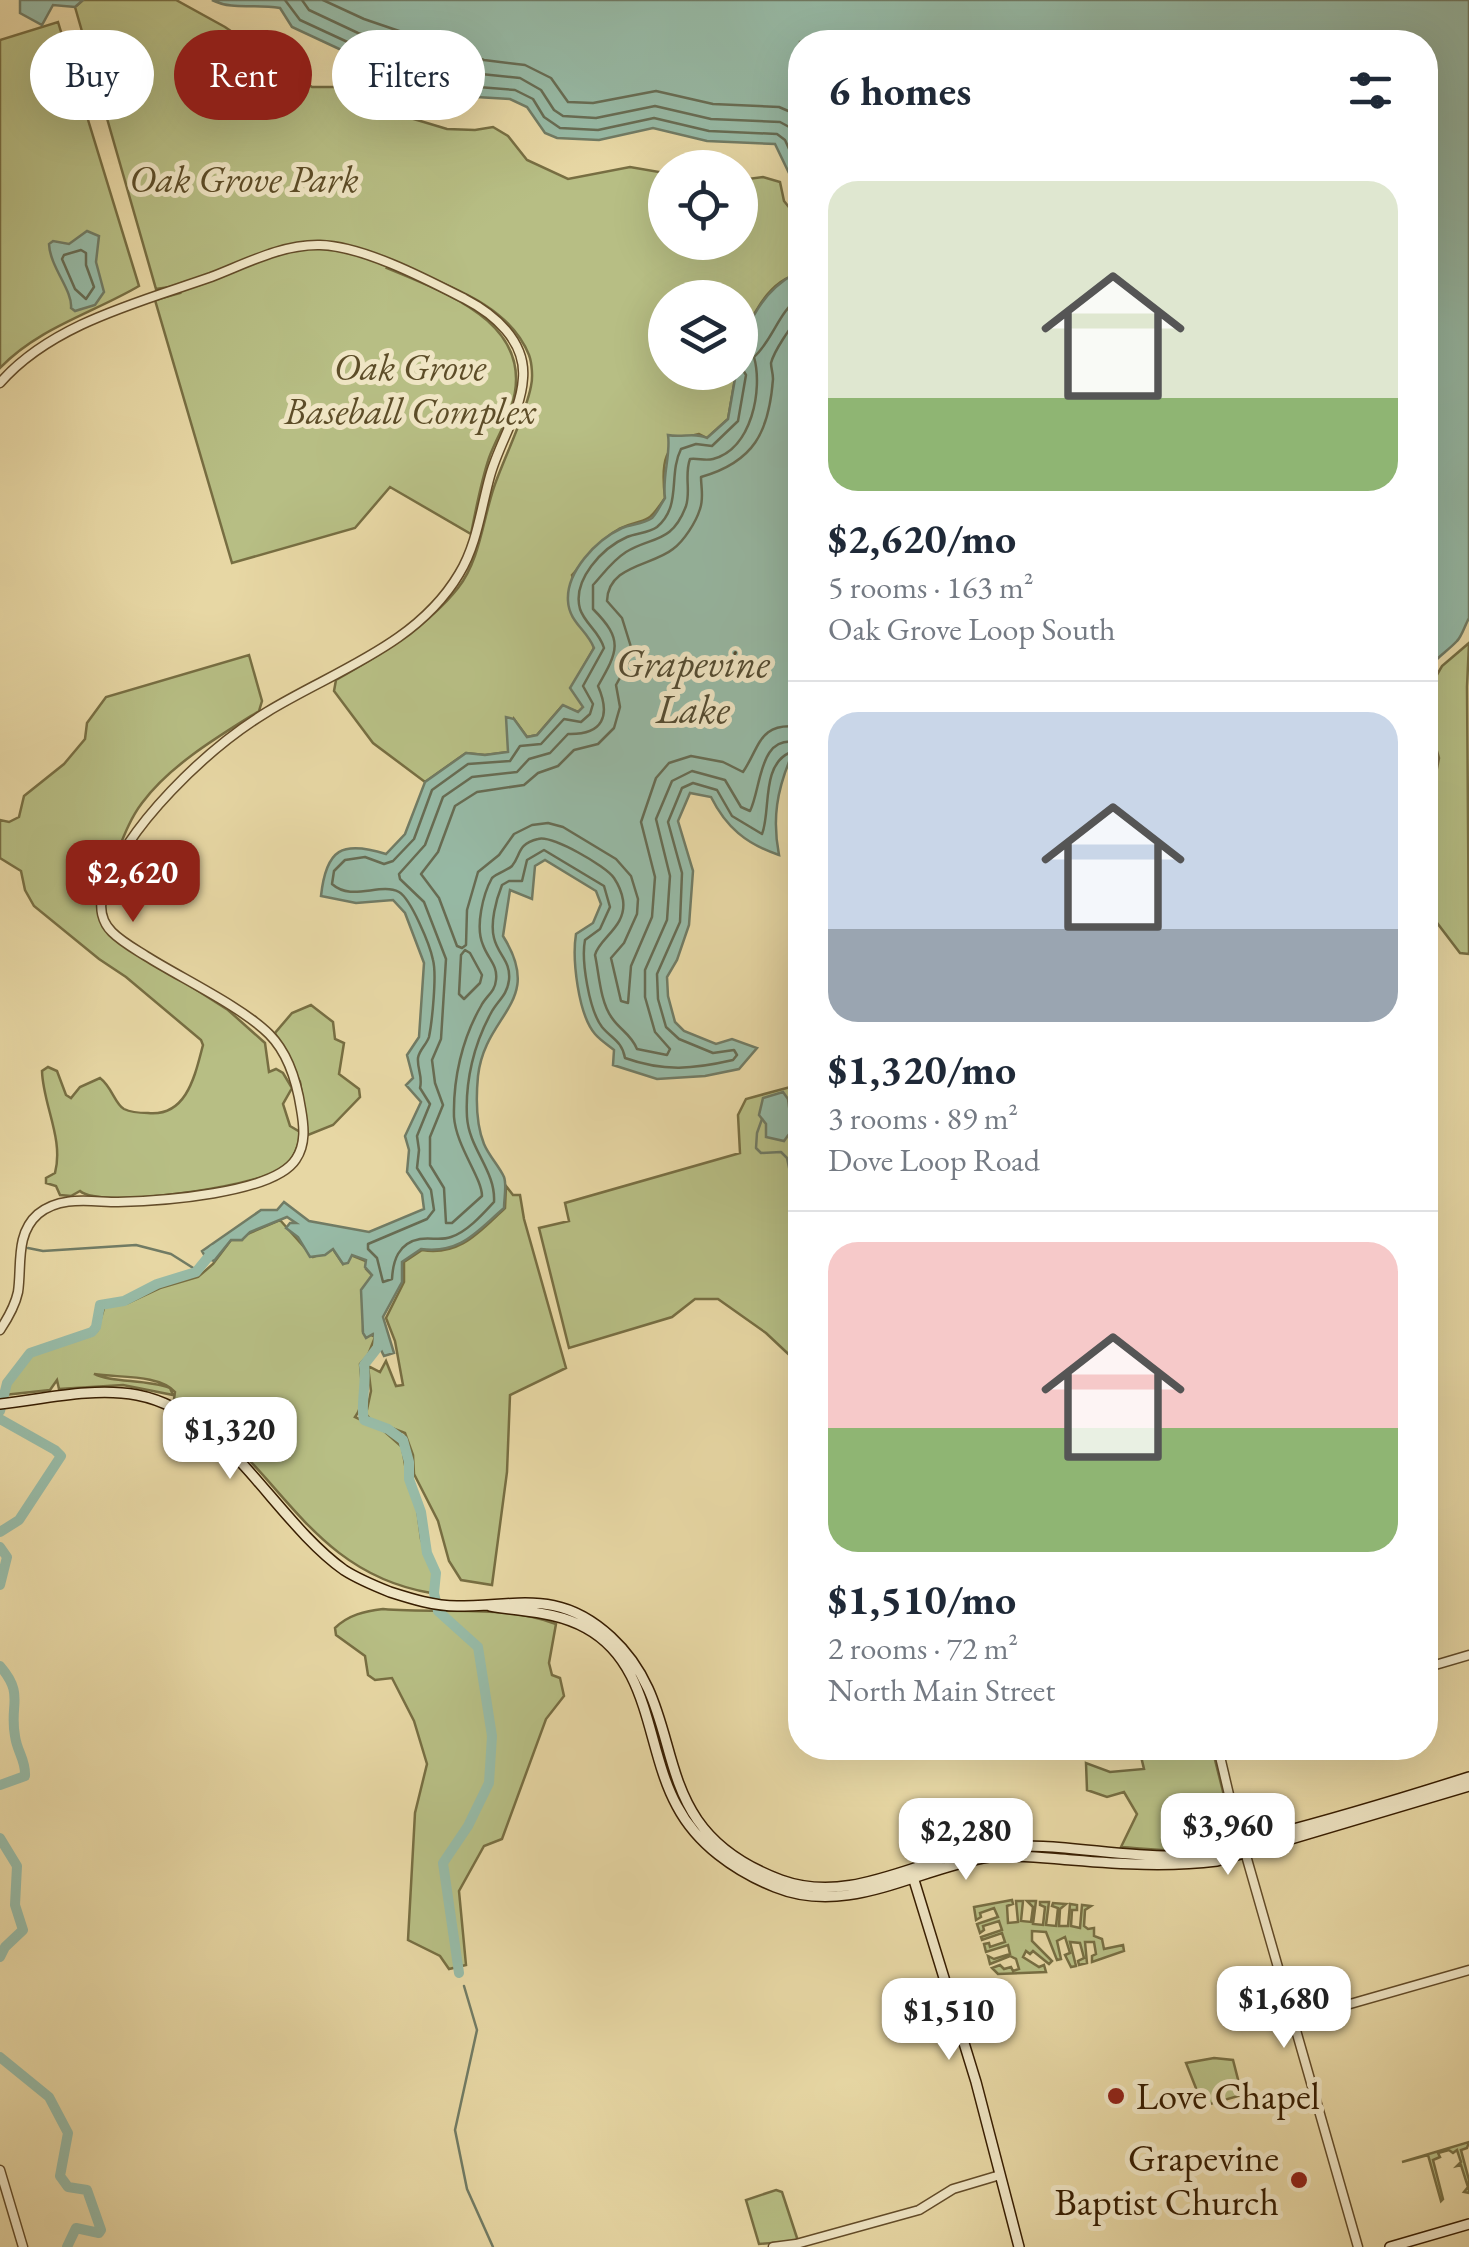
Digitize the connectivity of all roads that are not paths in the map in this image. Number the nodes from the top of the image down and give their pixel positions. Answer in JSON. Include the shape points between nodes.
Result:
{"nodes":[{"id":1,"x":0,"y":383,"type":"edge"},
{"id":2,"x":0,"y":1330,"type":"edge"},
{"id":3,"x":0,"y":1404,"type":"edge"},
{"id":4,"x":1469,"y":1655,"type":"edge"},
{"id":5,"x":1438,"y":1664,"type":"edge"},
{"id":6,"x":1221,"y":1760,"type":"edge"},
{"id":7,"x":1469,"y":1777,"type":"edge"},
{"id":8,"x":1469,"y":1786,"type":"edge"},
{"id":9,"x":1244,"y":1848,"type":"junction"},
{"id":10,"x":912,"y":1874,"type":"junction"},
{"id":11,"x":1469,"y":1970,"type":"edge"},
{"id":12,"x":1294,"y":2020,"type":"junction"},
{"id":13,"x":0,"y":2170,"type":"edge"},
{"id":14,"x":1000,"y":2176,"type":"junction"},
{"id":15,"x":1469,"y":2224,"type":"edge"},
{"id":16,"x":22,"y":2247,"type":"edge"},
{"id":17,"x":772,"y":2247,"type":"edge"},
{"id":18,"x":1019,"y":2247,"type":"edge"},
{"id":19,"x":1358,"y":2247,"type":"edge"},
{"id":20,"x":1390,"y":2247,"type":"edge"}],
"edges":[{"from":1,"to":2,"type":"street","via":[[38,351],[136,300],[321,245],[392,266],[486,310],[508,332],[524,373],[456,579],[384,648],[268,712],[172,789],[139,828],[103,895],[102,915],[118,937],[274,1039],[299,1096],[304,1137],[298,1156],[286,1171],[257,1184],[62,1203],[42,1212],[26,1232],[15,1302]]},
{"from":3,"to":10,"type":"main road","via":[[114,1392],[161,1402],[208,1431],[343,1569],[379,1588],[443,1605],[529,1601],[582,1616],[615,1640],[638,1670],[688,1808],[711,1836],[784,1880],[821,1888]]},
{"from":4,"to":5,"type":"street"},
{"from":6,"to":9,"type":"street"},
{"from":7,"to":9,"type":"main road"},
{"from":8,"to":9,"type":"main road"},
{"from":9,"to":10,"type":"main road","via":[[1178,1856],[992,1848]]},
{"from":9,"to":12,"type":"street"},
{"from":10,"to":14,"type":"main road"},
{"from":11,"to":12,"type":"street"},
{"from":12,"to":19,"type":"street"},
{"from":13,"to":16,"type":"street"},
{"from":14,"to":17,"type":"street","via":[[953,2189],[919,2210]]},
{"from":14,"to":18,"type":"main road"},
{"from":15,"to":20,"type":"main road"}]}
